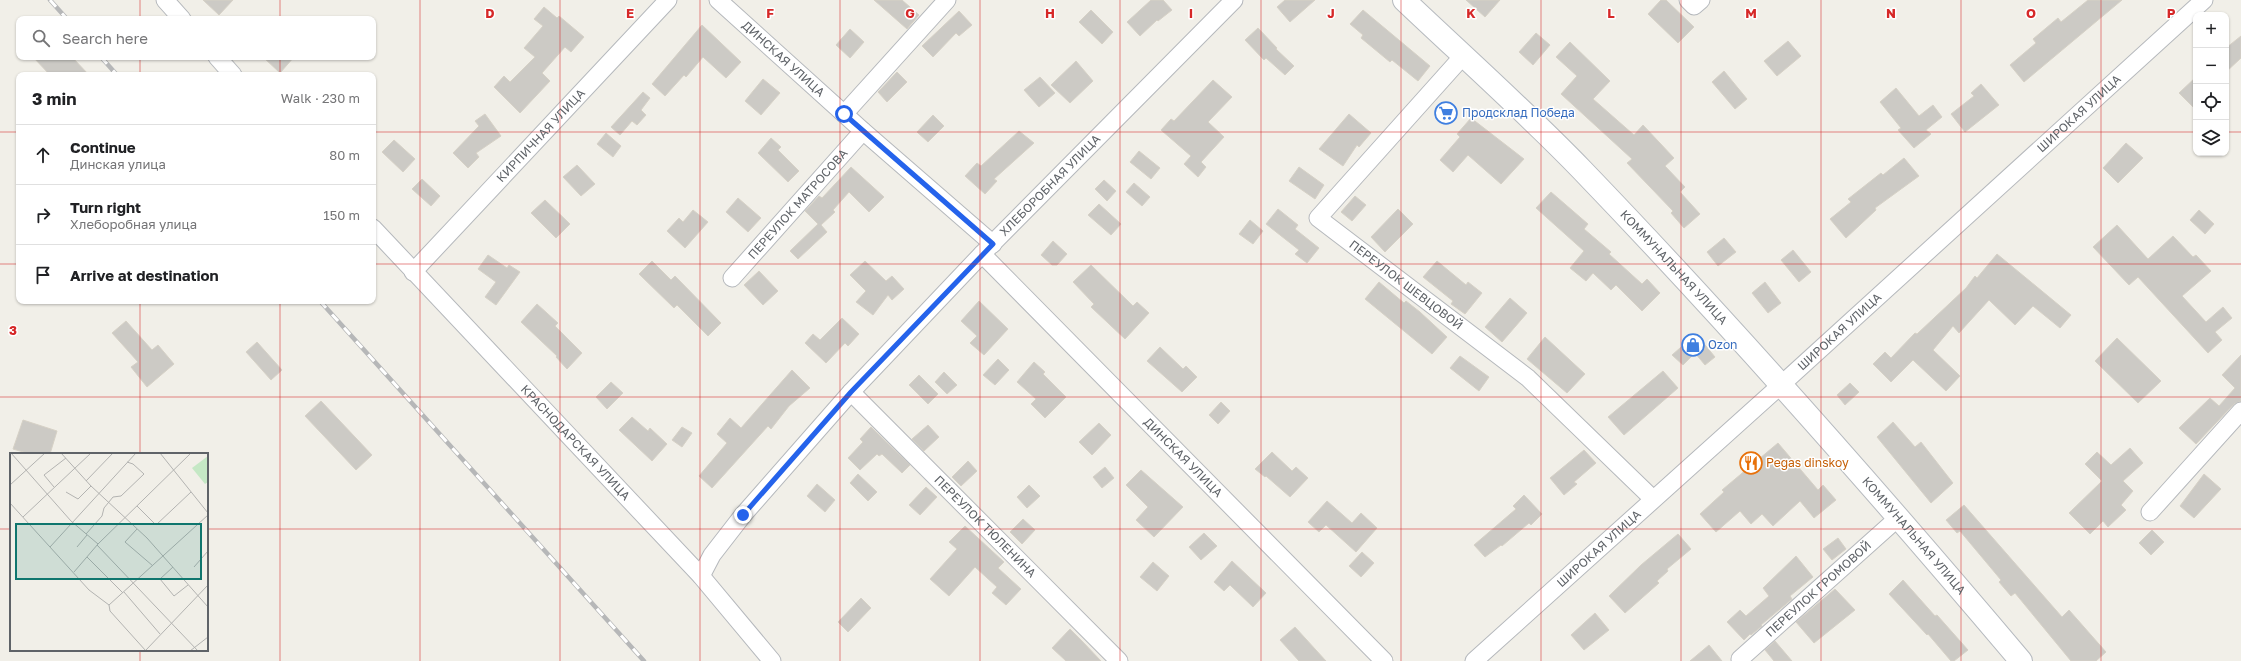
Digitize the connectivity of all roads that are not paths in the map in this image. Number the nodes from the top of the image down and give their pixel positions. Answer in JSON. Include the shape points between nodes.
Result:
{"nodes":[{"id":1,"x":165,"y":0,"type":"edge"},
{"id":2,"x":668,"y":0,"type":"edge"},
{"id":3,"x":718,"y":0,"type":"edge"},
{"id":4,"x":947,"y":0,"type":"edge"},
{"id":5,"x":1234,"y":0,"type":"edge"},
{"id":6,"x":1404,"y":0,"type":"edge"},
{"id":7,"x":1688,"y":0,"type":"edge"},
{"id":8,"x":1701,"y":0,"type":"edge"},
{"id":9,"x":2204,"y":0,"type":"edge"},
{"id":10,"x":179,"y":16,"type":"edge"},
{"id":11,"x":1463,"y":56,"type":"junction"},
{"id":12,"x":220,"y":60,"type":"edge"},
{"id":13,"x":230,"y":72,"type":"edge"},
{"id":14,"x":844,"y":114,"type":"junction"},
{"id":15,"x":863,"y":131,"type":"junction"},
{"id":16,"x":376,"y":231,"type":"edge"},
{"id":17,"x":988,"y":249,"type":"junction"},
{"id":18,"x":413,"y":272,"type":"junction"},
{"id":19,"x":732,"y":278,"type":"dead end"},
{"id":20,"x":1782,"y":384,"type":"junction"},
{"id":21,"x":851,"y":392,"type":"junction"},
{"id":22,"x":2241,"y":411,"type":"edge"},
{"id":23,"x":1653,"y":499,"type":"junction"},
{"id":24,"x":2150,"y":512,"type":"dead end"},
{"id":25,"x":1899,"y":517,"type":"junction"},
{"id":26,"x":701,"y":576,"type":"junction"},
{"id":27,"x":772,"y":661,"type":"edge"},
{"id":28,"x":1119,"y":661,"type":"edge"},
{"id":29,"x":1384,"y":661,"type":"edge"},
{"id":30,"x":1474,"y":661,"type":"edge"},
{"id":31,"x":1742,"y":661,"type":"edge"},
{"id":32,"x":2021,"y":661,"type":"edge"}],
"edges":[{"from":1,"to":10,"type":"street"},
{"from":2,"to":18,"type":"street","name":"КИРПИЧНАЯ УЛИЦА"},
{"from":3,"to":14,"type":"street","name":"ДИНСКАЯ УЛИЦА"},
{"from":4,"to":14,"type":"street"},
{"from":5,"to":17,"type":"street","name":"ХЛЕБОРОБНАЯ УЛИЦА"},
{"from":6,"to":11,"type":"street","name":"КОММУНАЛЬНАЯ УЛИЦА"},
{"from":7,"to":8,"type":"street","via":[[1694,6]]},
{"from":9,"to":20,"type":"street","name":"ШИРОКАЯ УЛИЦА"},
{"from":11,"to":20,"type":"street","name":"КОММУНАЛЬНАЯ УЛИЦА","via":[[1580,168]]},
{"from":11,"to":23,"type":"street","name":"ПЕРЕУЛОК ШЕВЦОВОЙ","via":[[1318,218],[1528,378]]},
{"from":12,"to":13,"type":"street"},
{"from":14,"to":15,"type":"street","name":"ДИНСКАЯ УЛИЦА"},
{"from":15,"to":17,"type":"street","name":"ДИНСКАЯ УЛИЦА"},
{"from":15,"to":19,"type":"street","name":"ПЕРЕУЛОК МАТРОСОВА"},
{"from":16,"to":18,"type":"street","name":"КРАСНОДАРСКАЯ УЛИЦА"},
{"from":17,"to":21,"type":"street","name":"ХЛЕБОРОБНАЯ УЛИЦА"},
{"from":17,"to":29,"type":"street","name":"ДИНСКАЯ УЛИЦА"},
{"from":18,"to":26,"type":"street","name":"КРАСНОДАРСКАЯ УЛИЦА"},
{"from":20,"to":23,"type":"street","name":"ШИРОКАЯ УЛИЦА"},
{"from":20,"to":25,"type":"street","name":"КОММУНАЛЬНАЯ УЛИЦА"},
{"from":21,"to":26,"type":"street","name":"ХЛЕБОРОБНАЯ УЛИЦА","via":[[743,515],[712,555]]},
{"from":21,"to":28,"type":"street","name":"ПЕРЕУЛОК ТЮЛЕНИНА"},
{"from":22,"to":24,"type":"street"},
{"from":23,"to":30,"type":"street","name":"ШИРОКАЯ УЛИЦА"},
{"from":25,"to":31,"type":"street","name":"ПЕРЕУЛОК ГРОМОВОЙ","via":[[1740,659]]},
{"from":25,"to":32,"type":"street","name":"КОММУНАЛЬНАЯ УЛИЦА"},
{"from":26,"to":27,"type":"street","name":"КРАСНОДАРСКАЯ УЛИЦА"}]}
